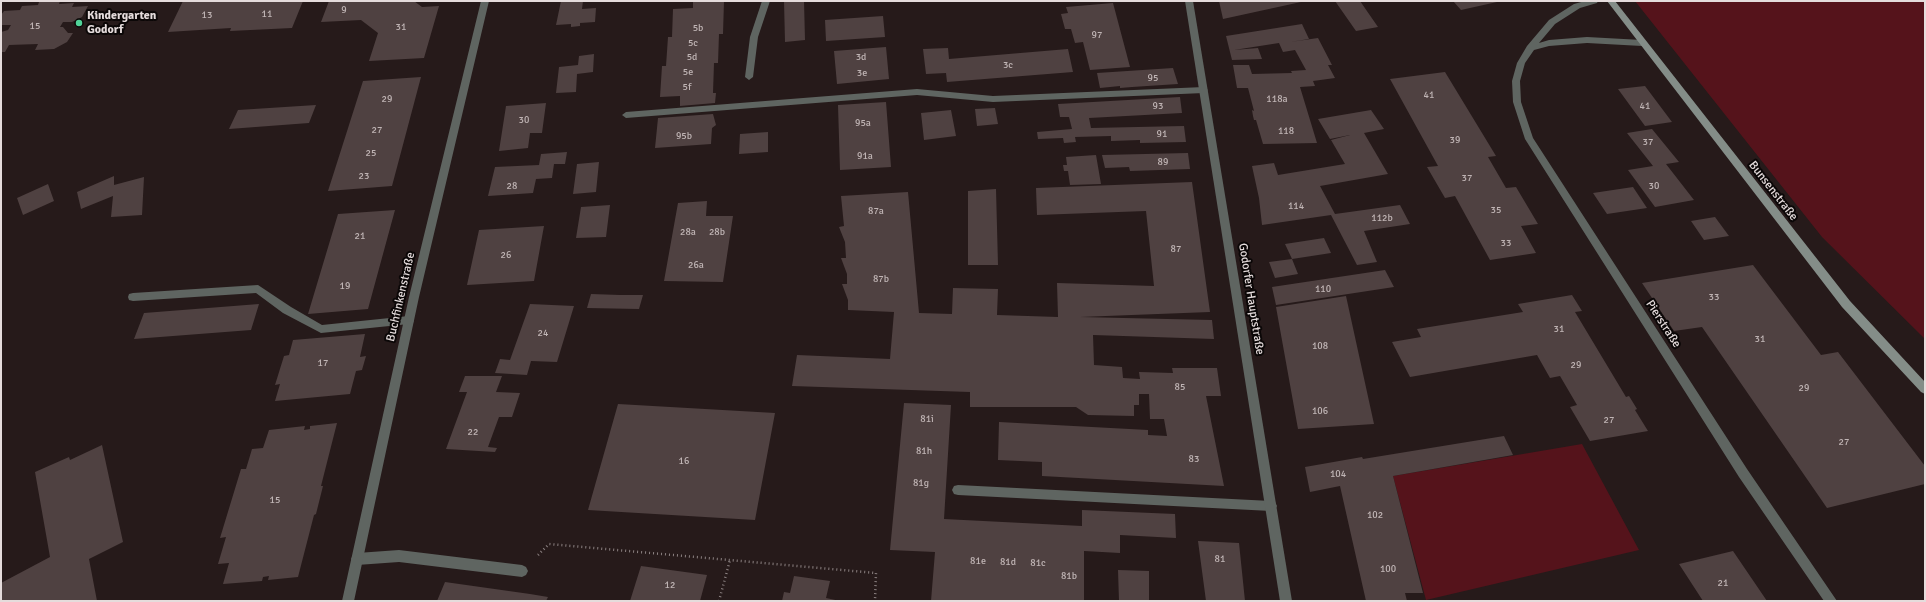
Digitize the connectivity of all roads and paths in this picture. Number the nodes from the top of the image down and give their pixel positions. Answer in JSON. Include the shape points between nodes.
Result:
{"nodes":[{"id":1,"x":485,"y":1,"type":"edge"},
{"id":2,"x":766,"y":1,"type":"edge"},
{"id":3,"x":1189,"y":1,"type":"edge"},
{"id":4,"x":1594,"y":1,"type":"edge"},
{"id":5,"x":1611,"y":1,"type":"edge"},
{"id":6,"x":1642,"y":43,"type":"junction"},
{"id":7,"x":1530,"y":48,"type":"junction"},
{"id":8,"x":749,"y":77,"type":"dead end"},
{"id":9,"x":1204,"y":90,"type":"junction"},
{"id":10,"x":626,"y":115,"type":"dead end"},
{"id":11,"x":133,"y":297,"type":"dead end"},
{"id":12,"x":409,"y":320,"type":"junction"},
{"id":13,"x":1925,"y":389,"type":"edge"},
{"id":14,"x":958,"y":490,"type":"dead end"},
{"id":15,"x":1271,"y":506,"type":"junction"},
{"id":16,"x":357,"y":559,"type":"junction"},
{"id":17,"x":730,"y":560,"type":"junction"},
{"id":18,"x":522,"y":571,"type":"joint"},
{"id":19,"x":348,"y":601,"type":"edge"},
{"id":20,"x":719,"y":601,"type":"edge"},
{"id":21,"x":875,"y":601,"type":"edge"},
{"id":22,"x":1286,"y":601,"type":"edge"},
{"id":23,"x":1831,"y":601,"type":"edge"}],
"edges":[{"from":1,"to":12,"type":"street","name":"Buchfinkenstraße"},
{"from":2,"to":8,"type":"street","via":[[754,38]]},
{"from":3,"to":9,"type":"street","name":"Godorfer Hauptstraße"},
{"from":4,"to":7,"type":"street","name":"Pierstraße","via":[[1577,6],[1552,22]]},
{"from":5,"to":6,"type":"main road","name":"Bunsenstraße"},
{"from":6,"to":7,"type":"street","via":[[1587,40],[1549,43]]},
{"from":6,"to":13,"type":"main road","name":"Bunsenstraße","via":[[1846,304]]},
{"from":7,"to":23,"type":"street","name":"Pierstraße","via":[[1516,81],[1517,102],[1529,139],[1742,473]]},
{"from":9,"to":10,"type":"street","via":[[993,99],[918,92]]},
{"from":9,"to":15,"type":"street","name":"Godorfer Hauptstraße"},
{"from":11,"to":12,"type":"street","via":[[258,289],[287,310],[321,329]]},
{"from":12,"to":16,"type":"street","name":"Buchfinkenstraße"},
{"from":14,"to":15,"type":"street"},
{"from":15,"to":22,"type":"street","name":"Godorfer Hauptstraße"},
{"from":16,"to":18,"type":"street","via":[[399,556]]},
{"from":16,"to":19,"type":"street","name":"Buchfinkenstraße"},
{"from":17,"to":18,"type":"path","via":[[549,544]]},
{"from":17,"to":20,"type":"path"},
{"from":17,"to":21,"type":"path","via":[[876,573]]}]}
